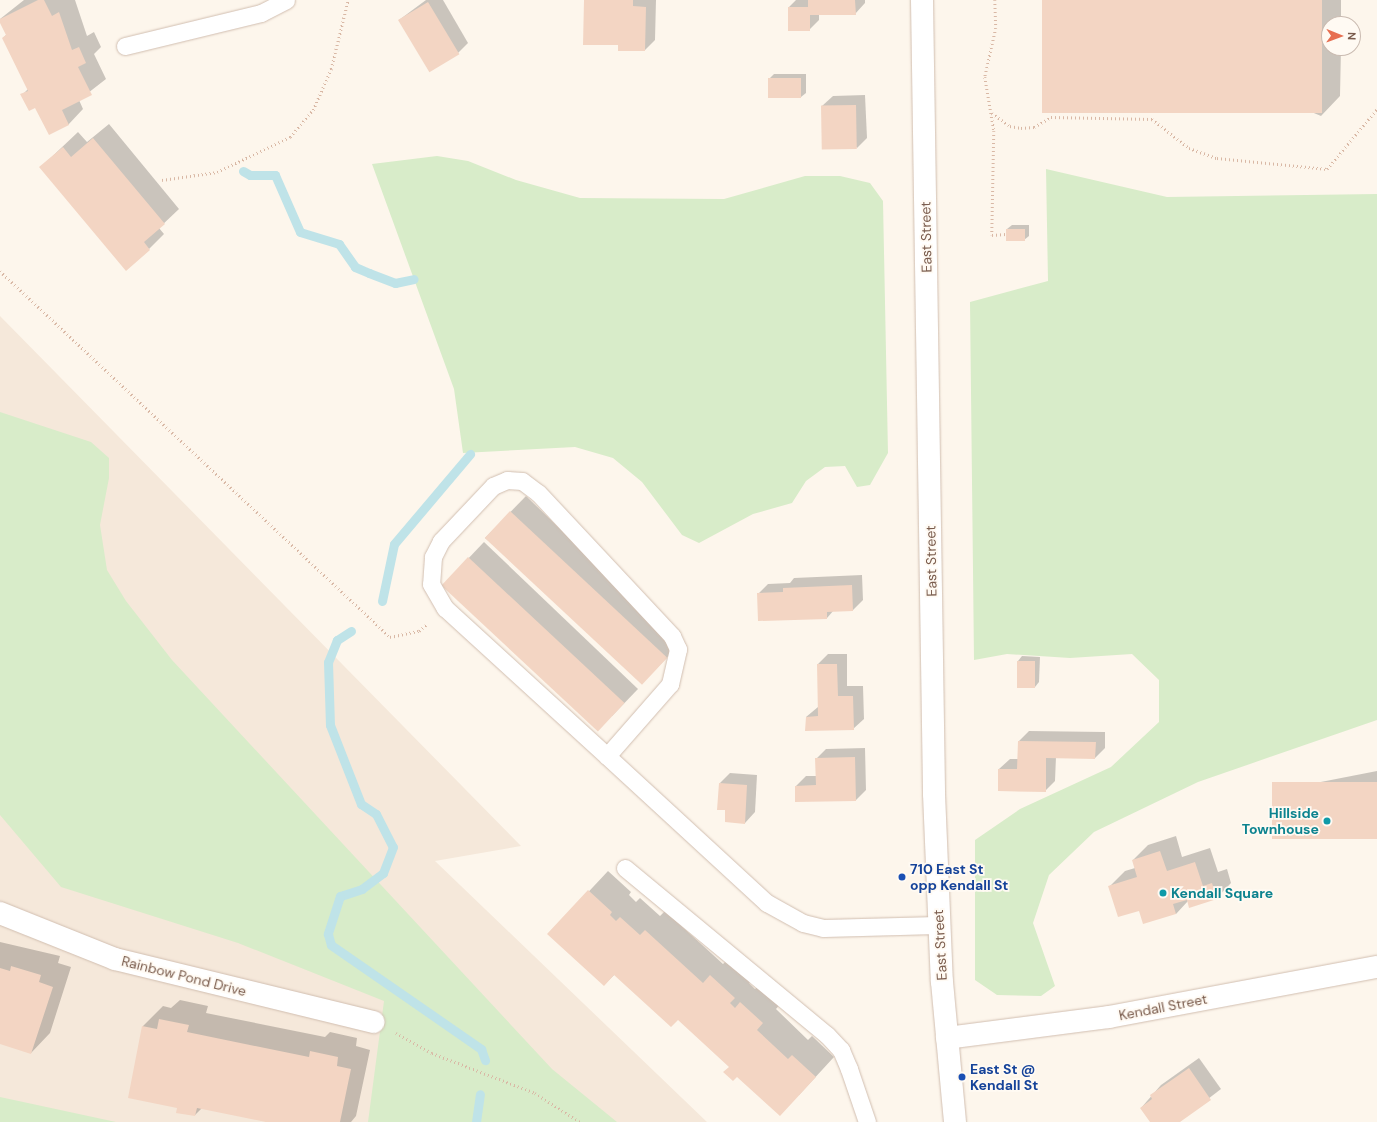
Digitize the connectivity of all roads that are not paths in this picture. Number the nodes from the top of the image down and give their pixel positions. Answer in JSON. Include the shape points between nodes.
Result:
{"nodes":[{"id":1,"x":286,"y":0,"type":"edge"},
{"id":2,"x":922,"y":0,"type":"edge"},
{"id":3,"x":125,"y":46,"type":"dead end"},
{"id":4,"x":607,"y":756,"type":"junction"},
{"id":5,"x":625,"y":868,"type":"dead end"},
{"id":6,"x":0,"y":913,"type":"edge"},
{"id":7,"x":938,"y":925,"type":"junction"},
{"id":8,"x":1377,"y":967,"type":"edge"},
{"id":9,"x":373,"y":1022,"type":"road end"},
{"id":10,"x":947,"y":1038,"type":"junction"},
{"id":11,"x":867,"y":1122,"type":"edge"},
{"id":12,"x":956,"y":1122,"type":"edge"}],
"edges":[{"from":1,"to":3,"type":"lane","via":[[261,13]]},
{"from":2,"to":7,"type":"main road","name":"East Street"},
{"from":4,"to":4,"type":"lane","via":[[445,608],[431,584],[433,557],[441,541],[493,486],[507,480],[522,482],[538,493],[672,636],[678,649],[670,684]]},
{"from":4,"to":7,"type":"lane","via":[[767,903],[785,915],[824,928]]},
{"from":5,"to":11,"type":"lane","via":[[827,1035],[841,1050]]},
{"from":6,"to":9,"type":"main road","name":"Rainbow Pond Drive","via":[[115,959]]},
{"from":7,"to":10,"type":"main road","name":"East Street"},
{"from":8,"to":10,"type":"main road","name":"Kendall Street","via":[[1108,1017]]},
{"from":10,"to":12,"type":"main road","name":"East Street"}]}
